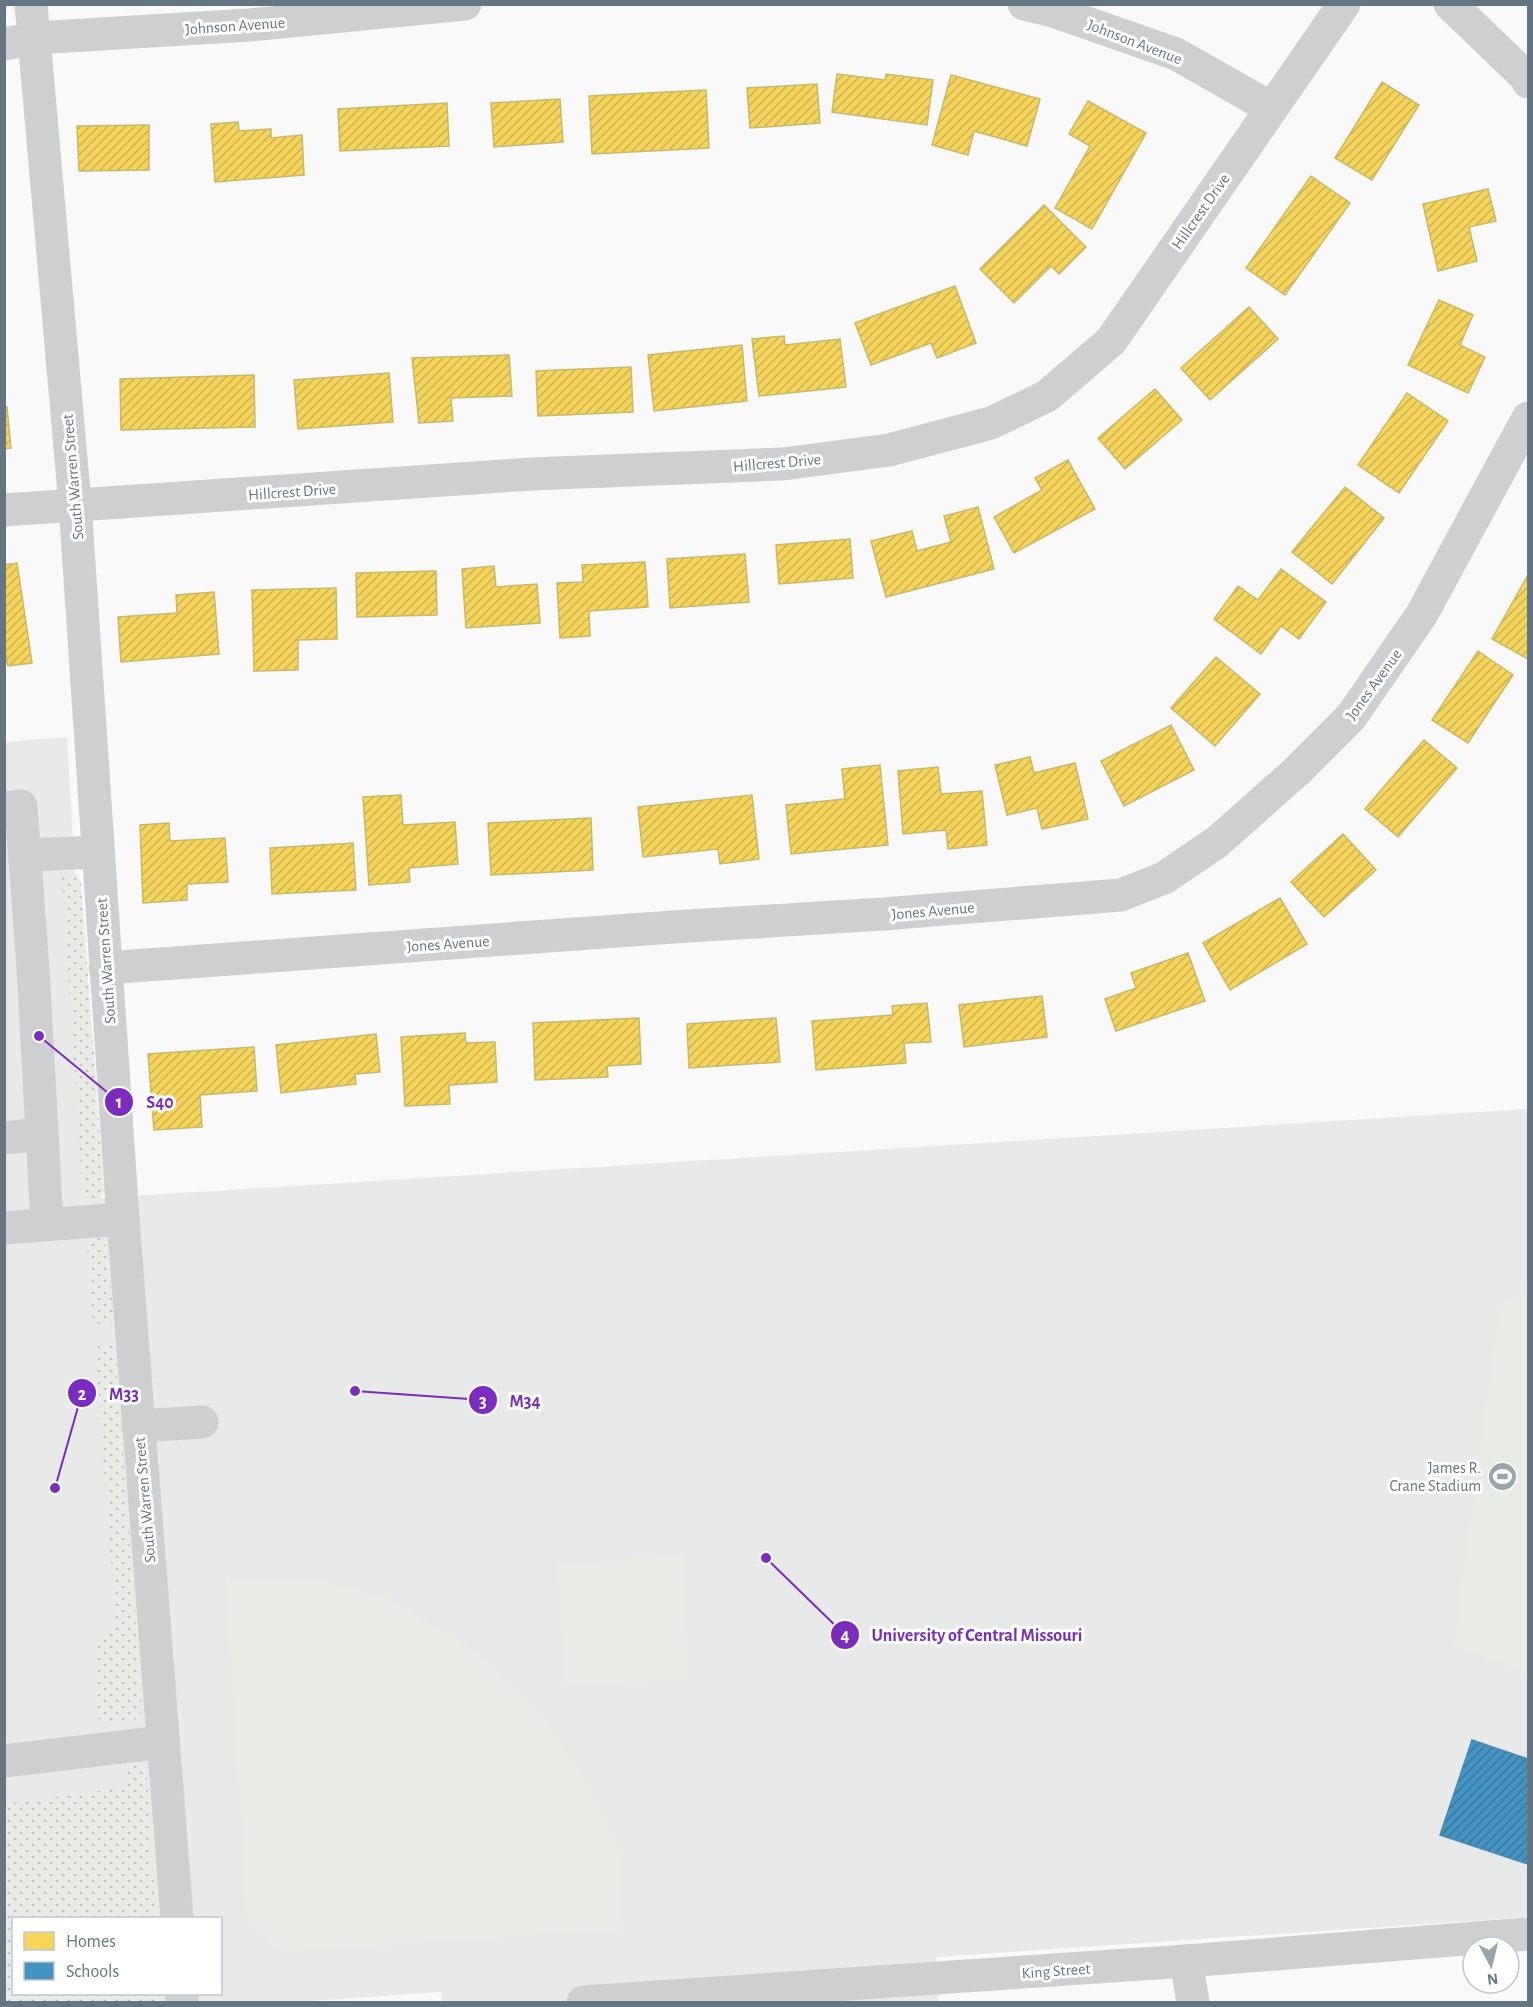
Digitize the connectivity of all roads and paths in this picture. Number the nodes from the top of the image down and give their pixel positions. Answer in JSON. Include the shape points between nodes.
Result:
{"nodes":[{"id":1,"x":31,"y":4,"type":"edge"},
{"id":2,"x":465,"y":4,"type":"edge"},
{"id":3,"x":1024,"y":4,"type":"edge"},
{"id":4,"x":1344,"y":4,"type":"edge"},
{"id":5,"x":1450,"y":4,"type":"edge"},
{"id":6,"x":360,"y":9,"type":"edge"},
{"id":7,"x":20,"y":41,"type":"edge"},
{"id":8,"x":1528,"y":82,"type":"edge"},
{"id":9,"x":1271,"y":108,"type":"junction"},
{"id":10,"x":1528,"y":418,"type":"edge"},
{"id":11,"x":75,"y":504,"type":"junction"},
{"id":12,"x":4,"y":510,"type":"edge"},
{"id":13,"x":13,"y":807,"type":"edge"},
{"id":14,"x":98,"y":852,"type":"junction"},
{"id":15,"x":25,"y":855,"type":"junction"},
{"id":16,"x":105,"y":968,"type":"junction"},
{"id":17,"x":42,"y":1134,"type":"junction"},
{"id":18,"x":4,"y":1138,"type":"edge"},
{"id":19,"x":123,"y":1219,"type":"junction"},
{"id":20,"x":47,"y":1223,"type":"junction"},
{"id":21,"x":4,"y":1228,"type":"edge"},
{"id":22,"x":202,"y":1422,"type":"dead end"},
{"id":23,"x":138,"y":1426,"type":"junction"},
{"id":24,"x":163,"y":1742,"type":"junction"},
{"id":25,"x":4,"y":1761,"type":"edge"},
{"id":26,"x":177,"y":1917,"type":"edge"},
{"id":27,"x":1528,"y":1934,"type":"edge"},
{"id":28,"x":1186,"y":1961,"type":"junction"},
{"id":29,"x":583,"y":2002,"type":"edge"},
{"id":30,"x":1193,"y":2002,"type":"edge"}],
"edges":[{"from":1,"to":7,"type":"street","name":"South Warren Street"},
{"from":2,"to":6,"type":"street","name":"Johnson Avenue"},
{"from":3,"to":9,"type":"street","name":"Johnson Avenue","via":[[1176,54]]},
{"from":4,"to":9,"type":"street","name":"Hillcrest Drive"},
{"from":5,"to":8,"type":"street"},
{"from":6,"to":7,"type":"street","name":"Johnson Avenue","via":[[250,25]]},
{"from":7,"to":11,"type":"street","name":"South Warren Street"},
{"from":9,"to":11,"type":"street","name":"Hillcrest Drive","via":[[1111,341],[1047,396],[991,423],[889,450],[783,464],[531,474]]},
{"from":10,"to":16,"type":"street","name":"Jones Avenue","via":[[1422,614],[1351,717],[1217,842],[1164,878],[1121,895]]},
{"from":11,"to":12,"type":"street","name":"Hillcrest Drive"},
{"from":11,"to":14,"type":"street","name":"South Warren Street"},
{"from":13,"to":15,"type":"street"},
{"from":14,"to":15,"type":"street"},
{"from":14,"to":16,"type":"street","name":"South Warren Street"},
{"from":15,"to":17,"type":"street"},
{"from":16,"to":19,"type":"street","name":"South Warren Street"},
{"from":17,"to":18,"type":"street"},
{"from":17,"to":20,"type":"street"},
{"from":19,"to":20,"type":"street"},
{"from":19,"to":23,"type":"street","name":"South Warren Street"},
{"from":20,"to":21,"type":"street"},
{"from":22,"to":23,"type":"street"},
{"from":23,"to":24,"type":"street","name":"South Warren Street"},
{"from":24,"to":25,"type":"street"},
{"from":24,"to":26,"type":"street","name":"South Warren Street"},
{"from":27,"to":28,"type":"street","name":"King Street"},
{"from":28,"to":29,"type":"street","name":"King Street"},
{"from":28,"to":30,"type":"street"}]}
